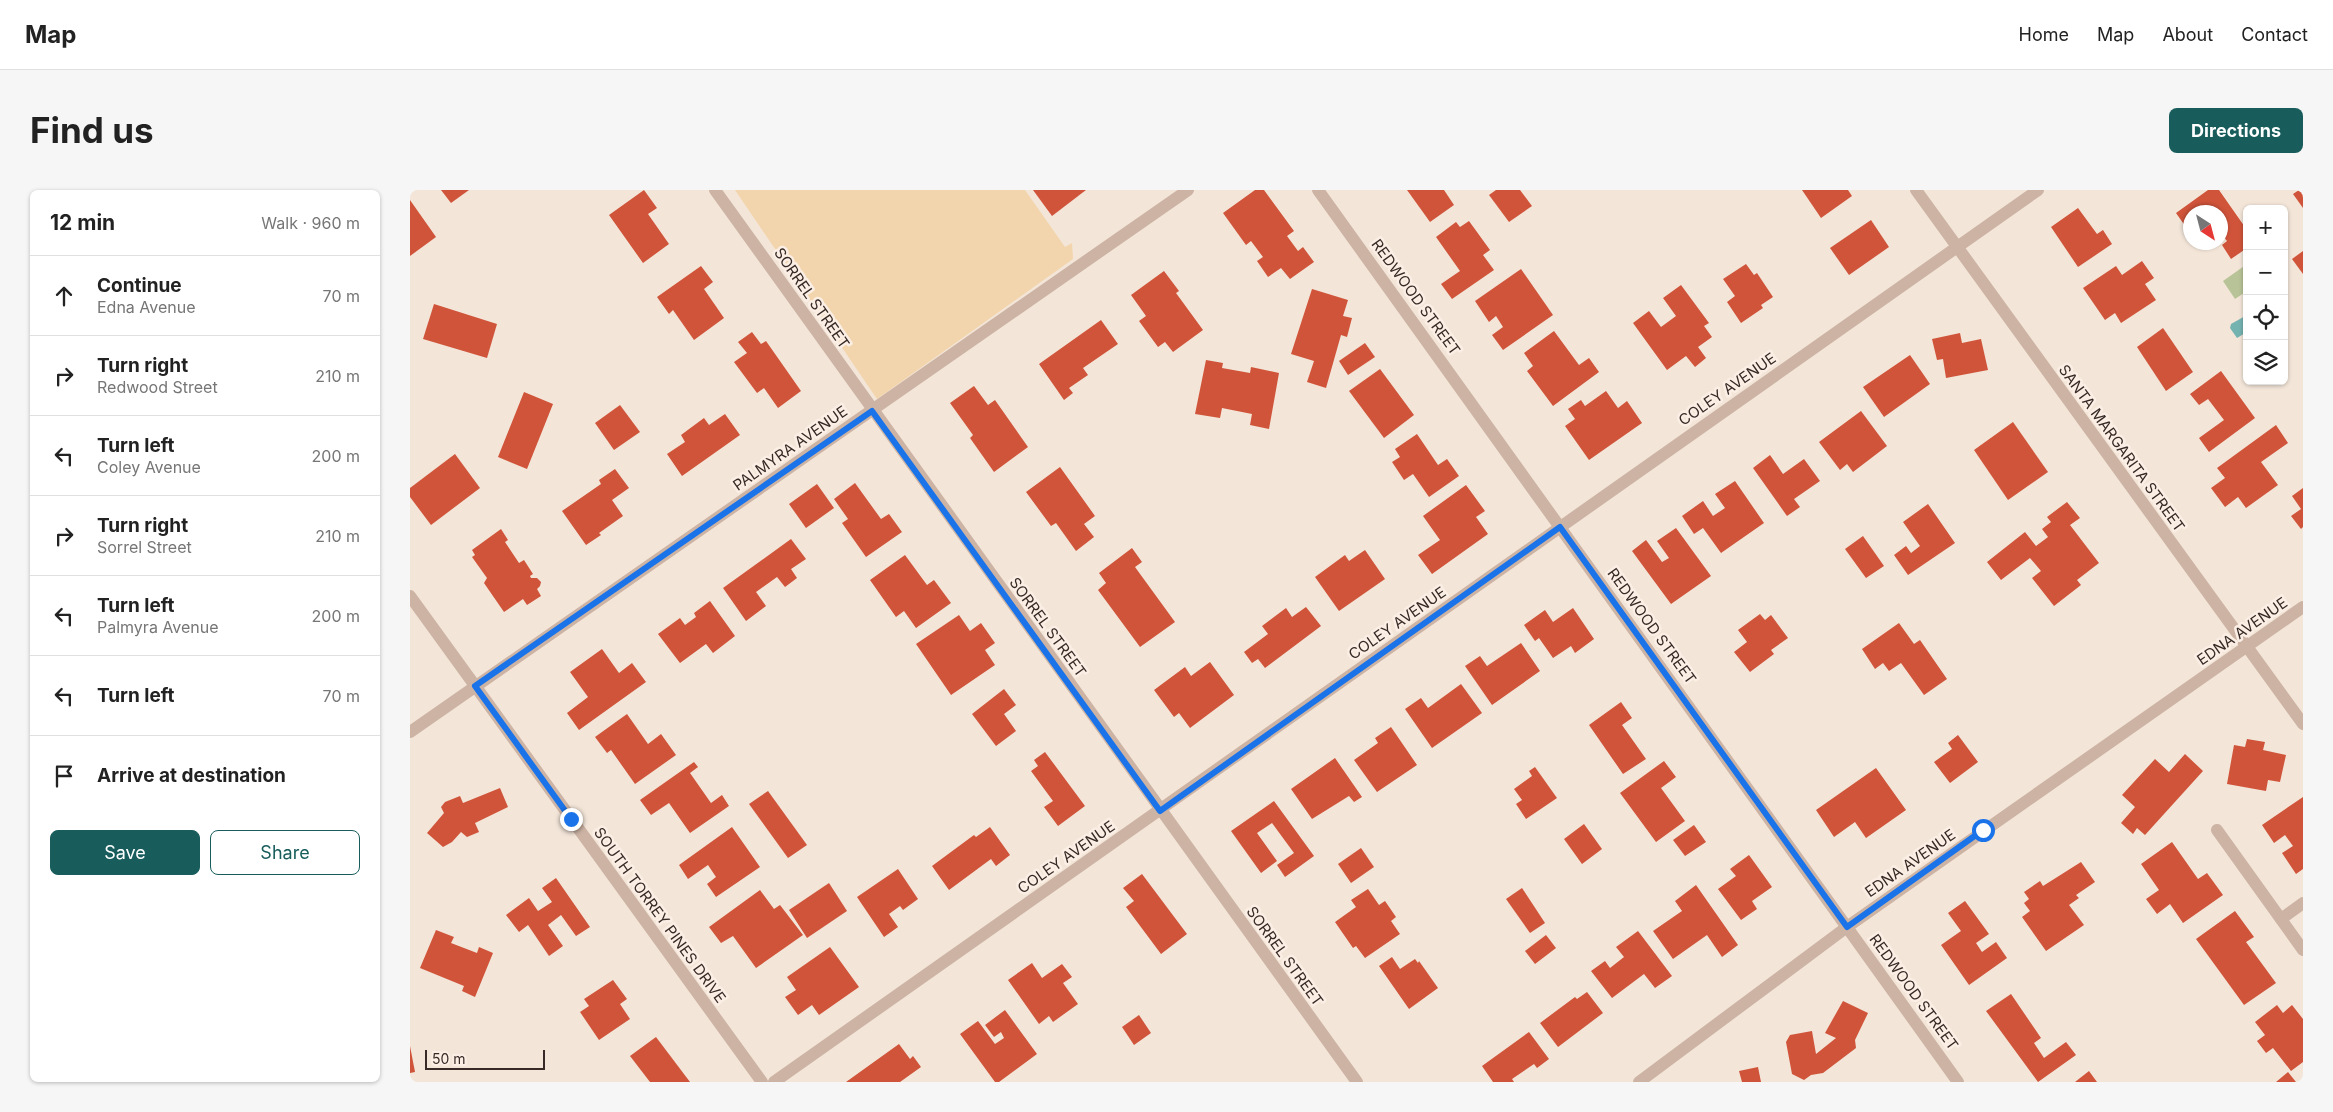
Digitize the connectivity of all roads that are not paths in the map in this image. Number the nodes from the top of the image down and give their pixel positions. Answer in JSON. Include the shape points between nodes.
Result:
{"nodes":[{"id":1,"x":715,"y":190,"type":"edge"},
{"id":2,"x":1188,"y":190,"type":"edge"},
{"id":3,"x":1318,"y":190,"type":"edge"},
{"id":4,"x":1916,"y":190,"type":"edge"},
{"id":5,"x":2038,"y":190,"type":"edge"},
{"id":6,"x":1956,"y":248,"type":"junction"},
{"id":7,"x":872,"y":411,"type":"junction"},
{"id":8,"x":1560,"y":527,"type":"junction"},
{"id":9,"x":410,"y":596,"type":"edge"},
{"id":10,"x":2303,"y":607,"type":"edge"},
{"id":11,"x":2248,"y":648,"type":"junction"},
{"id":12,"x":475,"y":686,"type":"junction"},
{"id":13,"x":2303,"y":724,"type":"edge"},
{"id":14,"x":410,"y":732,"type":"edge"},
{"id":15,"x":1160,"y":811,"type":"junction"},
{"id":16,"x":2217,"y":830,"type":"dead end"},
{"id":17,"x":2303,"y":903,"type":"edge"},
{"id":18,"x":2281,"y":919,"type":"junction"},
{"id":19,"x":1847,"y":927,"type":"junction"},
{"id":20,"x":2303,"y":950,"type":"edge"},
{"id":21,"x":762,"y":1082,"type":"edge"},
{"id":22,"x":774,"y":1082,"type":"edge"},
{"id":23,"x":1357,"y":1082,"type":"edge"},
{"id":24,"x":1639,"y":1082,"type":"edge"},
{"id":25,"x":1958,"y":1082,"type":"edge"}],
"edges":[{"from":1,"to":7,"type":"street","name":"SORREL STREET"},
{"from":2,"to":7,"type":"street","name":"PALMYRA AVENUE"},
{"from":3,"to":8,"type":"street","name":"REDWOOD STREET"},
{"from":4,"to":6,"type":"street","name":"SANTA MARGARITA STREET"},
{"from":5,"to":6,"type":"street","name":"COLEY AVENUE"},
{"from":6,"to":8,"type":"street","name":"COLEY AVENUE"},
{"from":6,"to":11,"type":"street","name":"SANTA MARGARITA STREET"},
{"from":7,"to":12,"type":"street","name":"PALMYRA AVENUE"},
{"from":7,"to":15,"type":"street","name":"SORREL STREET"},
{"from":8,"to":15,"type":"street","name":"COLEY AVENUE"},
{"from":8,"to":19,"type":"street","name":"REDWOOD STREET"},
{"from":9,"to":12,"type":"street","name":"SOUTH TORREY PINES DRIVE"},
{"from":10,"to":11,"type":"street","name":"EDNA AVENUE"},
{"from":11,"to":13,"type":"street","name":"SANTA MARGARITA STREET"},
{"from":11,"to":19,"type":"street","name":"EDNA AVENUE"},
{"from":12,"to":14,"type":"street","name":"PALMYRA AVENUE"},
{"from":12,"to":21,"type":"street","name":"SOUTH TORREY PINES DRIVE"},
{"from":15,"to":22,"type":"street","name":"COLEY AVENUE"},
{"from":15,"to":23,"type":"street","name":"SORREL STREET"},
{"from":16,"to":18,"type":"street"},
{"from":17,"to":18,"type":"street"},
{"from":18,"to":20,"type":"street"},
{"from":19,"to":24,"type":"street","name":"EDNA AVENUE"},
{"from":19,"to":25,"type":"street","name":"REDWOOD STREET"}]}
